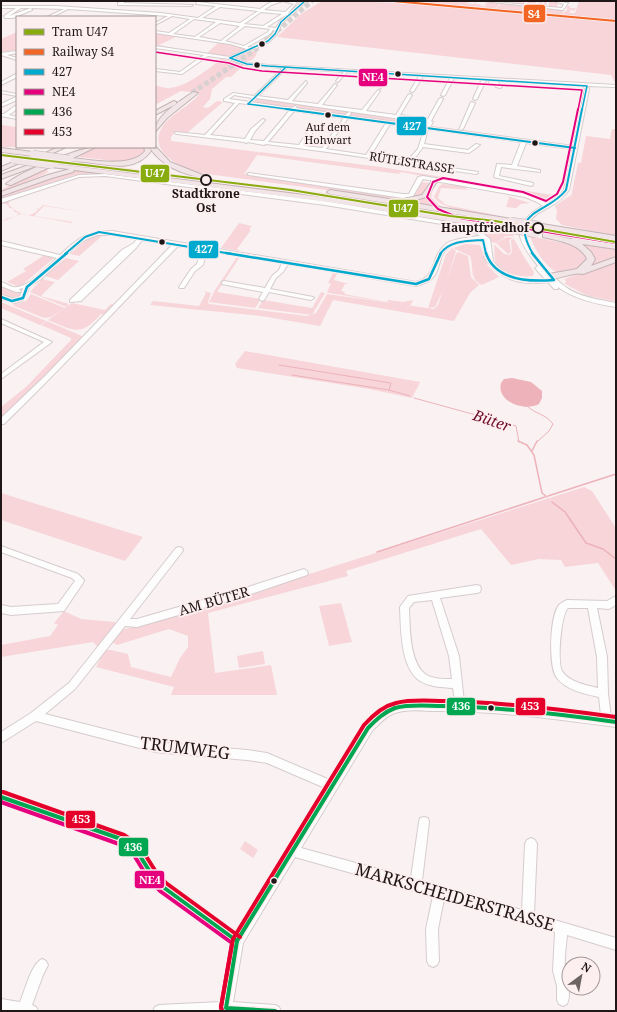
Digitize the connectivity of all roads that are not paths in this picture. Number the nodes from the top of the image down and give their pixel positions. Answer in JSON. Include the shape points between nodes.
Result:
{"nodes":[{"id":1,"x":124,"y":1,"type":"edge"},
{"id":2,"x":281,"y":1,"type":"edge"},
{"id":3,"x":284,"y":1,"type":"edge"},
{"id":4,"x":293,"y":1,"type":"edge"},
{"id":5,"x":305,"y":1,"type":"edge"},
{"id":6,"x":486,"y":1,"type":"edge"},
{"id":7,"x":555,"y":1,"type":"edge"},
{"id":8,"x":198,"y":2,"type":"edge"},
{"id":9,"x":500,"y":2,"type":"edge"},
{"id":10,"x":131,"y":5,"type":"junction"},
{"id":11,"x":152,"y":5,"type":"junction"},
{"id":12,"x":172,"y":5,"type":"junction"},
{"id":13,"x":191,"y":5,"type":"junction"},
{"id":14,"x":220,"y":5,"type":"junction"},
{"id":15,"x":1,"y":7,"type":"edge"},
{"id":16,"x":20,"y":7,"type":"junction"},
{"id":17,"x":35,"y":7,"type":"junction"},
{"id":18,"x":56,"y":7,"type":"junction"},
{"id":19,"x":69,"y":8,"type":"junction"},
{"id":20,"x":185,"y":9,"type":"dead end"},
{"id":21,"x":261,"y":10,"type":"junction"},
{"id":22,"x":115,"y":12,"type":"junction"},
{"id":23,"x":124,"y":12,"type":"junction"},
{"id":24,"x":137,"y":12,"type":"junction"},
{"id":25,"x":178,"y":12,"type":"dead end"},
{"id":26,"x":144,"y":13,"type":"junction"},
{"id":27,"x":149,"y":13,"type":"junction"},
{"id":28,"x":162,"y":14,"type":"junction"},
{"id":29,"x":288,"y":14,"type":"junction"},
{"id":30,"x":109,"y":15,"type":"dead end"},
{"id":31,"x":172,"y":15,"type":"junction"},
{"id":32,"x":42,"y":16,"type":"dead end"},
{"id":33,"x":51,"y":16,"type":"edge"},
{"id":34,"x":131,"y":16,"type":"edge"},
{"id":35,"x":143,"y":16,"type":"edge"},
{"id":36,"x":196,"y":19,"type":"junction"},
{"id":37,"x":219,"y":22,"type":"junction"},
{"id":38,"x":156,"y":23,"type":"edge"},
{"id":39,"x":242,"y":25,"type":"junction"},
{"id":40,"x":264,"y":28,"type":"junction"},
{"id":41,"x":272,"y":29,"type":"junction"},
{"id":42,"x":277,"y":29,"type":"junction"},
{"id":43,"x":156,"y":32,"type":"edge"},
{"id":44,"x":170,"y":34,"type":"junction"},
{"id":45,"x":195,"y":38,"type":"junction"},
{"id":46,"x":221,"y":42,"type":"junction"},
{"id":47,"x":244,"y":47,"type":"junction"},
{"id":48,"x":156,"y":48,"type":"edge"},
{"id":49,"x":252,"y":49,"type":"junction"},
{"id":50,"x":16,"y":52,"type":"edge"},
{"id":51,"x":1,"y":54,"type":"edge"},
{"id":52,"x":206,"y":55,"type":"junction"},
{"id":53,"x":230,"y":58,"type":"junction"},
{"id":54,"x":16,"y":59,"type":"edge"},
{"id":55,"x":6,"y":60,"type":"dead end"},
{"id":56,"x":1,"y":61,"type":"edge"},
{"id":57,"x":285,"y":68,"type":"junction"},
{"id":58,"x":156,"y":70,"type":"edge"},
{"id":59,"x":346,"y":71,"type":"junction"},
{"id":60,"x":389,"y":74,"type":"junction"},
{"id":61,"x":16,"y":75,"type":"edge"},
{"id":62,"x":421,"y":76,"type":"junction"},
{"id":63,"x":452,"y":78,"type":"junction"},
{"id":64,"x":338,"y":81,"type":"dead end"},
{"id":65,"x":483,"y":81,"type":"junction"},
{"id":66,"x":2,"y":82,"type":"edge"},
{"id":67,"x":306,"y":82,"type":"dead end"},
{"id":68,"x":585,"y":85,"type":"junction"},
{"id":69,"x":335,"y":86,"type":"dead end"},
{"id":70,"x":616,"y":86,"type":"edge"},
{"id":71,"x":500,"y":87,"type":"dead end"},
{"id":72,"x":1,"y":92,"type":"edge"},
{"id":73,"x":191,"y":93,"type":"junction"},
{"id":74,"x":16,"y":95,"type":"edge"},
{"id":75,"x":179,"y":95,"type":"tunnel mouth"},
{"id":76,"x":256,"y":97,"type":"junction"},
{"id":77,"x":16,"y":98,"type":"edge"},
{"id":78,"x":238,"y":102,"type":"junction"},
{"id":79,"x":288,"y":102,"type":"junction"},
{"id":80,"x":298,"y":103,"type":"junction"},
{"id":81,"x":248,"y":104,"type":"junction"},
{"id":82,"x":1,"y":106,"type":"edge"},
{"id":83,"x":156,"y":106,"type":"edge"},
{"id":84,"x":319,"y":106,"type":"junction"},
{"id":85,"x":16,"y":108,"type":"edge"},
{"id":86,"x":156,"y":109,"type":"edge"},
{"id":87,"x":293,"y":110,"type":"junction"},
{"id":88,"x":351,"y":110,"type":"junction"},
{"id":89,"x":156,"y":112,"type":"edge"},
{"id":90,"x":363,"y":112,"type":"junction"},
{"id":91,"x":3,"y":116,"type":"edge"},
{"id":92,"x":397,"y":116,"type":"junction"},
{"id":93,"x":346,"y":117,"type":"junction"},
{"id":94,"x":16,"y":118,"type":"edge"},
{"id":95,"x":264,"y":120,"type":"dead end"},
{"id":96,"x":388,"y":123,"type":"junction"},
{"id":97,"x":428,"y":124,"type":"junction"},
{"id":98,"x":318,"y":127,"type":"dead end"},
{"id":99,"x":156,"y":129,"type":"edge"},
{"id":100,"x":461,"y":129,"type":"junction"},
{"id":101,"x":177,"y":133,"type":"dead end"},
{"id":102,"x":206,"y":137,"type":"junction"},
{"id":103,"x":524,"y":141,"type":"junction"},
{"id":104,"x":246,"y":142,"type":"junction"},
{"id":105,"x":549,"y":143,"type":"junction"},
{"id":106,"x":264,"y":144,"type":"junction"},
{"id":107,"x":421,"y":145,"type":"junction"},
{"id":108,"x":478,"y":145,"type":"dead end"},
{"id":109,"x":575,"y":146,"type":"junction"},
{"id":110,"x":51,"y":148,"type":"edge"},
{"id":111,"x":60,"y":148,"type":"edge"},
{"id":112,"x":76,"y":148,"type":"edge"},
{"id":113,"x":90,"y":148,"type":"edge"},
{"id":114,"x":152,"y":148,"type":"edge"},
{"id":115,"x":300,"y":148,"type":"junction"},
{"id":116,"x":1,"y":149,"type":"edge"},
{"id":117,"x":32,"y":150,"type":"edge"},
{"id":118,"x":323,"y":150,"type":"junction"},
{"id":119,"x":469,"y":152,"type":"junction"},
{"id":120,"x":368,"y":156,"type":"junction"},
{"id":121,"x":464,"y":159,"type":"dead end"},
{"id":122,"x":11,"y":160,"type":"dead end"},
{"id":123,"x":409,"y":162,"type":"junction"},
{"id":124,"x":99,"y":166,"type":"junction"},
{"id":125,"x":514,"y":167,"type":"junction"},
{"id":126,"x":139,"y":168,"type":"dead end"},
{"id":127,"x":3,"y":171,"type":"edge"},
{"id":128,"x":162,"y":171,"type":"dead end"},
{"id":129,"x":538,"y":171,"type":"dead end"},
{"id":130,"x":476,"y":173,"type":"dead end"},
{"id":131,"x":249,"y":174,"type":"dead end"},
{"id":132,"x":1,"y":177,"type":"edge"},
{"id":133,"x":222,"y":179,"type":"dead end"},
{"id":134,"x":437,"y":182,"type":"junction"},
{"id":135,"x":1,"y":183,"type":"edge"},
{"id":136,"x":531,"y":184,"type":"dead end"},
{"id":137,"x":1,"y":188,"type":"edge"},
{"id":138,"x":1,"y":194,"type":"edge"},
{"id":139,"x":1,"y":201,"type":"edge"},
{"id":140,"x":389,"y":202,"type":"junction"},
{"id":141,"x":544,"y":205,"type":"junction"},
{"id":142,"x":460,"y":213,"type":"junction"},
{"id":143,"x":546,"y":235,"type":"junction"},
{"id":144,"x":140,"y":238,"type":"junction"},
{"id":145,"x":616,"y":238,"type":"edge"},
{"id":146,"x":485,"y":239,"type":"junction"},
{"id":147,"x":1,"y":243,"type":"edge"},
{"id":148,"x":176,"y":244,"type":"junction"},
{"id":149,"x":134,"y":245,"type":"junction"},
{"id":150,"x":616,"y":247,"type":"edge"},
{"id":151,"x":208,"y":249,"type":"junction"},
{"id":152,"x":61,"y":257,"type":"junction"},
{"id":153,"x":616,"y":259,"type":"edge"},
{"id":154,"x":286,"y":262,"type":"junction"},
{"id":155,"x":550,"y":279,"type":"junction"},
{"id":156,"x":224,"y":283,"type":"dead end"},
{"id":157,"x":1,"y":284,"type":"edge"},
{"id":158,"x":27,"y":287,"type":"junction"},
{"id":159,"x":182,"y":287,"type":"dead end"},
{"id":160,"x":13,"y":289,"type":"junction"},
{"id":161,"x":268,"y":290,"type":"junction"},
{"id":162,"x":24,"y":293,"type":"junction"},
{"id":163,"x":1,"y":298,"type":"edge"},
{"id":164,"x":311,"y":298,"type":"dead end"},
{"id":165,"x":262,"y":299,"type":"dead end"},
{"id":166,"x":616,"y":305,"type":"edge"},
{"id":167,"x":1,"y":321,"type":"edge"},
{"id":168,"x":1,"y":377,"type":"edge"},
{"id":169,"x":1,"y":422,"type":"edge"},
{"id":170,"x":1,"y":549,"type":"edge"},
{"id":171,"x":179,"y":550,"type":"dead end"},
{"id":172,"x":304,"y":573,"type":"dead end"},
{"id":173,"x":477,"y":589,"type":"dead end"},
{"id":174,"x":435,"y":596,"type":"junction"},
{"id":175,"x":616,"y":600,"type":"edge"},
{"id":176,"x":592,"y":604,"type":"junction"},
{"id":177,"x":1,"y":609,"type":"edge"},
{"id":178,"x":123,"y":622,"type":"junction"},
{"id":179,"x":457,"y":684,"type":"junction"},
{"id":180,"x":603,"y":694,"type":"junction"},
{"id":181,"x":460,"y":706,"type":"junction"},
{"id":182,"x":35,"y":716,"type":"junction"},
{"id":183,"x":612,"y":721,"type":"edge"},
{"id":184,"x":1,"y":738,"type":"edge"},
{"id":185,"x":334,"y":786,"type":"junction"},
{"id":186,"x":1,"y":796,"type":"edge"},
{"id":187,"x":424,"y":822,"type":"dead end"},
{"id":188,"x":531,"y":844,"type":"dead end"},
{"id":189,"x":293,"y":851,"type":"junction"},
{"id":190,"x":416,"y":884,"type":"junction"},
{"id":191,"x":440,"y":892,"type":"junction"},
{"id":192,"x":528,"y":918,"type":"junction"},
{"id":193,"x":561,"y":927,"type":"junction"},
{"id":194,"x":236,"y":941,"type":"junction"},
{"id":195,"x":616,"y":944,"type":"edge"},
{"id":196,"x":432,"y":961,"type":"dead end"},
{"id":197,"x":42,"y":965,"type":"dead end"},
{"id":198,"x":563,"y":1000,"type":"dead end"},
{"id":199,"x":1,"y":1005,"type":"edge"},
{"id":200,"x":226,"y":1008,"type":"junction"},
{"id":201,"x":28,"y":1010,"type":"edge"},
{"id":202,"x":159,"y":1011,"type":"edge"},
{"id":203,"x":275,"y":1011,"type":"edge"}],
"edges":[{"from":1,"to":10,"type":"street","via":[[119,4]]},
{"from":2,"to":21,"type":"street"},
{"from":3,"to":4,"type":"street"},
{"from":4,"to":29,"type":"street","via":[[296,4]]},
{"from":5,"to":29,"type":"street"},
{"from":6,"to":9,"type":"street"},
{"from":7,"to":9,"type":"street","via":[[566,3],[564,8]]},
{"from":8,"to":13,"type":"street"},
{"from":8,"to":14,"type":"street"},
{"from":10,"to":11,"type":"street"},
{"from":10,"to":23,"type":"street"},
{"from":11,"to":12,"type":"street"},
{"from":11,"to":26,"type":"street"},
{"from":12,"to":13,"type":"street"},
{"from":12,"to":28,"type":"street"},
{"from":13,"to":20,"type":"street"},
{"from":14,"to":21,"type":"street"},
{"from":14,"to":36,"type":"street"},
{"from":15,"to":16,"type":"street"},
{"from":16,"to":17,"type":"street"},
{"from":16,"to":17,"type":"street","via":[[5,17],[12,17]]},
{"from":17,"to":18,"type":"street"},
{"from":18,"to":19,"type":"street"},
{"from":18,"to":32,"type":"street"},
{"from":19,"to":22,"type":"street"},
{"from":19,"to":33,"type":"street"},
{"from":21,"to":29,"type":"street"},
{"from":21,"to":39,"type":"street"},
{"from":22,"to":23,"type":"street"},
{"from":22,"to":30,"type":"street"},
{"from":23,"to":24,"type":"street"},
{"from":24,"to":26,"type":"street"},
{"from":24,"to":34,"type":"street"},
{"from":25,"to":31,"type":"street"},
{"from":26,"to":27,"type":"street"},
{"from":27,"to":28,"type":"street"},
{"from":27,"to":35,"type":"street"},
{"from":28,"to":31,"type":"street"},
{"from":29,"to":40,"type":"street"},
{"from":29,"to":42,"type":"street"},
{"from":31,"to":36,"type":"street"},
{"from":31,"to":38,"type":"street"},
{"from":36,"to":37,"type":"street"},
{"from":36,"to":44,"type":"street"},
{"from":37,"to":39,"type":"street"},
{"from":37,"to":45,"type":"street"},
{"from":39,"to":40,"type":"street"},
{"from":39,"to":46,"type":"street"},
{"from":40,"to":41,"type":"street"},
{"from":41,"to":42,"type":"street"},
{"from":41,"to":47,"type":"street"},
{"from":42,"to":49,"type":"street","via":[[270,40]]},
{"from":43,"to":44,"type":"street"},
{"from":44,"to":45,"type":"street"},
{"from":45,"to":46,"type":"street"},
{"from":46,"to":47,"type":"street"},
{"from":47,"to":49,"type":"street"},
{"from":48,"to":52,"type":"street"},
{"from":49,"to":53,"type":"street"},
{"from":50,"to":51,"type":"street"},
{"from":51,"to":54,"type":"street"},
{"from":52,"to":53,"type":"street"},
{"from":52,"to":58,"type":"street","via":[[181,73]]},
{"from":53,"to":57,"type":"street","via":[[252,65]]},
{"from":55,"to":56,"type":"street"},
{"from":57,"to":59,"type":"street"},
{"from":57,"to":76,"type":"street"},
{"from":59,"to":60,"type":"street"},
{"from":59,"to":64,"type":"street"},
{"from":60,"to":62,"type":"street"},
{"from":60,"to":90,"type":"street"},
{"from":61,"to":66,"type":"street"},
{"from":62,"to":63,"type":"street"},
{"from":62,"to":92,"type":"street"},
{"from":63,"to":65,"type":"street"},
{"from":63,"to":97,"type":"street"},
{"from":65,"to":68,"type":"street"},
{"from":65,"to":71,"type":"street","via":[[497,83]]},
{"from":65,"to":100,"type":"street"},
{"from":67,"to":79,"type":"street"},
{"from":68,"to":70,"type":"street"},
{"from":68,"to":109,"type":"street","via":[[587,89]]},
{"from":69,"to":84,"type":"street"},
{"from":72,"to":74,"type":"street"},
{"from":73,"to":86,"type":"highway"},
{"from":73,"to":89,"type":"highway"},
{"from":73,"to":99,"type":"highway"},
{"from":75,"to":83,"type":"highway"},
{"from":76,"to":78,"type":"street","via":[[233,94],[225,100]]},
{"from":76,"to":79,"type":"street"},
{"from":76,"to":81,"type":"street"},
{"from":77,"to":82,"type":"street"},
{"from":78,"to":81,"type":"street"},
{"from":78,"to":102,"type":"street"},
{"from":79,"to":80,"type":"street"},
{"from":80,"to":84,"type":"street"},
{"from":80,"to":87,"type":"street"},
{"from":81,"to":87,"type":"street"},
{"from":84,"to":88,"type":"street"},
{"from":85,"to":91,"type":"street"},
{"from":87,"to":93,"type":"street"},
{"from":87,"to":106,"type":"street"},
{"from":88,"to":90,"type":"street"},
{"from":88,"to":93,"type":"street"},
{"from":90,"to":92,"type":"street"},
{"from":91,"to":94,"type":"street"},
{"from":92,"to":97,"type":"street"},
{"from":93,"to":96,"type":"street"},
{"from":93,"to":118,"type":"street"},
{"from":95,"to":104,"type":"street","via":[[253,130]]},
{"from":96,"to":97,"type":"street"},
{"from":96,"to":120,"type":"street"},
{"from":97,"to":100,"type":"street"},
{"from":97,"to":103,"type":"street"},
{"from":97,"to":107,"type":"street"},
{"from":98,"to":115,"type":"street","via":[[310,132]]},
{"from":100,"to":105,"type":"street"},
{"from":101,"to":102,"type":"street","name":"RÜTLISTRASSE"},
{"from":102,"to":104,"type":"street","name":"RÜTLISTRASSE"},
{"from":103,"to":105,"type":"street"},
{"from":103,"to":125,"type":"street"},
{"from":104,"to":106,"type":"street","name":"RÜTLISTRASSE"},
{"from":105,"to":109,"type":"street"},
{"from":106,"to":115,"type":"street","name":"RÜTLISTRASSE"},
{"from":107,"to":119,"type":"street"},
{"from":107,"to":123,"type":"street"},
{"from":108,"to":119,"type":"street"},
{"from":109,"to":141,"type":"street","via":[[568,184],[562,196]]},
{"from":110,"to":127,"type":"highway"},
{"from":111,"to":127,"type":"highway"},
{"from":112,"to":127,"type":"highway"},
{"from":112,"to":132,"type":"highway"},
{"from":112,"to":135,"type":"highway"},
{"from":113,"to":137,"type":"highway","via":[[42,167]]},
{"from":114,"to":124,"type":"highway","via":[[133,161]]},
{"from":114,"to":128,"type":"highway","via":[[171,166],[205,176]]},
{"from":115,"to":118,"type":"street","name":"RÜTLISTRASSE"},
{"from":116,"to":117,"type":"highway"},
{"from":117,"to":124,"type":"highway","bridge":true},
{"from":118,"to":120,"type":"street","name":"RÜTLISTRASSE"},
{"from":119,"to":121,"type":"street"},
{"from":120,"to":123,"type":"street","name":"RÜTLISTRASSE"},
{"from":122,"to":124,"type":"highway","bridge":true,"via":[[54,166]]},
{"from":123,"to":130,"type":"street","name":"RÜTLISTRASSE"},
{"from":124,"to":126,"type":"highway"},
{"from":124,"to":138,"type":"highway","via":[[57,173]]},
{"from":124,"to":143,"type":"highway","bridge":true},
{"from":125,"to":129,"type":"street"},
{"from":125,"to":136,"type":"street","via":[[499,165],[496,177]]},
{"from":131,"to":134,"type":"street","via":[[403,196],[411,195],[418,182]]},
{"from":133,"to":140,"type":"highway"},
{"from":134,"to":140,"type":"highway","via":[[421,198]]},
{"from":134,"to":141,"type":"street","via":[[522,197]]},
{"from":134,"to":142,"type":"highway","via":[[432,194],[435,201]]},
{"from":139,"to":146,"type":"street","via":[[74,177],[96,174],[325,203],[462,226]]},
{"from":140,"to":142,"type":"highway"},
{"from":141,"to":155,"type":"street","via":[[530,211],[521,225],[520,234],[529,256]]},
{"from":142,"to":145,"type":"highway","bridge":true},
{"from":143,"to":150,"type":"highway"},
{"from":143,"to":155,"type":"highway","via":[[580,246],[591,259],[587,267]]},
{"from":144,"to":148,"type":"street"},
{"from":144,"to":149,"type":"street"},
{"from":144,"to":152,"type":"street","via":[[107,232],[93,233],[84,237]]},
{"from":146,"to":154,"type":"street","via":[[454,243],[444,249],[431,278],[420,283]]},
{"from":146,"to":155,"type":"street","via":[[490,261],[495,269],[528,282]]},
{"from":147,"to":152,"type":"street"},
{"from":148,"to":151,"type":"street"},
{"from":148,"to":169,"type":"street"},
{"from":149,"to":149,"type":"street","via":[[124,251],[72,301],[79,300]]},
{"from":151,"to":154,"type":"street"},
{"from":151,"to":159,"type":"street","via":[[200,266],[193,270]]},
{"from":152,"to":158,"type":"street"},
{"from":153,"to":155,"type":"highway","via":[[578,274]]},
{"from":154,"to":161,"type":"street","via":[[281,271],[274,276]]},
{"from":155,"to":166,"type":"street","via":[[559,290],[572,296],[591,302]]},
{"from":156,"to":161,"type":"street"},
{"from":157,"to":160,"type":"street"},
{"from":158,"to":160,"type":"street"},
{"from":158,"to":162,"type":"street"},
{"from":160,"to":162,"type":"street"},
{"from":161,"to":164,"type":"street"},
{"from":161,"to":165,"type":"street"},
{"from":162,"to":163,"type":"street","via":[[24,298],[16,302]]},
{"from":167,"to":168,"type":"street","via":[[48,342]]},
{"from":170,"to":177,"type":"street","via":[[80,580],[61,608],[11,611]]},
{"from":171,"to":178,"type":"street"},
{"from":172,"to":178,"type":"street","name":"AM BÜTER","via":[[137,623]]},
{"from":173,"to":174,"type":"street"},
{"from":174,"to":179,"type":"street","via":[[454,656]]},
{"from":174,"to":179,"type":"street","via":[[411,599],[404,607],[412,667],[419,676],[430,681]]},
{"from":175,"to":176,"type":"street","via":[[609,606]]},
{"from":176,"to":180,"type":"street","via":[[602,657]]},
{"from":176,"to":180,"type":"street","via":[[563,606],[560,611],[556,668],[557,673],[568,682]]},
{"from":178,"to":182,"type":"street","via":[[72,686]]},
{"from":179,"to":181,"type":"street"},
{"from":180,"to":183,"type":"street"},
{"from":181,"to":183,"type":"street","via":[[534,711]]},
{"from":181,"to":185,"type":"street","via":[[402,707],[381,715],[369,727]]},
{"from":182,"to":184,"type":"street"},
{"from":182,"to":185,"type":"street","name":"TRUMWEG","via":[[155,747],[266,758]]},
{"from":185,"to":189,"type":"street"},
{"from":186,"to":194,"type":"street","via":[[121,839],[135,848],[152,875],[163,886]]},
{"from":187,"to":190,"type":"street"},
{"from":188,"to":192,"type":"street"},
{"from":189,"to":190,"type":"street","name":"MARKSCHEIDERSTRASSE"},
{"from":189,"to":194,"type":"street"},
{"from":190,"to":191,"type":"street","name":"MARKSCHEIDERSTRASSE"},
{"from":191,"to":192,"type":"street","name":"MARKSCHEIDERSTRASSE"},
{"from":191,"to":196,"type":"street","via":[[432,929]]},
{"from":192,"to":193,"type":"street","name":"MARKSCHEIDERSTRASSE"},
{"from":193,"to":195,"type":"street","name":"MARKSCHEIDERSTRASSE"},
{"from":193,"to":198,"type":"street","via":[[559,971]]},
{"from":194,"to":200,"type":"street"},
{"from":197,"to":201,"type":"street","via":[[38,971]]},
{"from":199,"to":201,"type":"street"},
{"from":200,"to":202,"type":"street"},
{"from":200,"to":203,"type":"street"}]}
